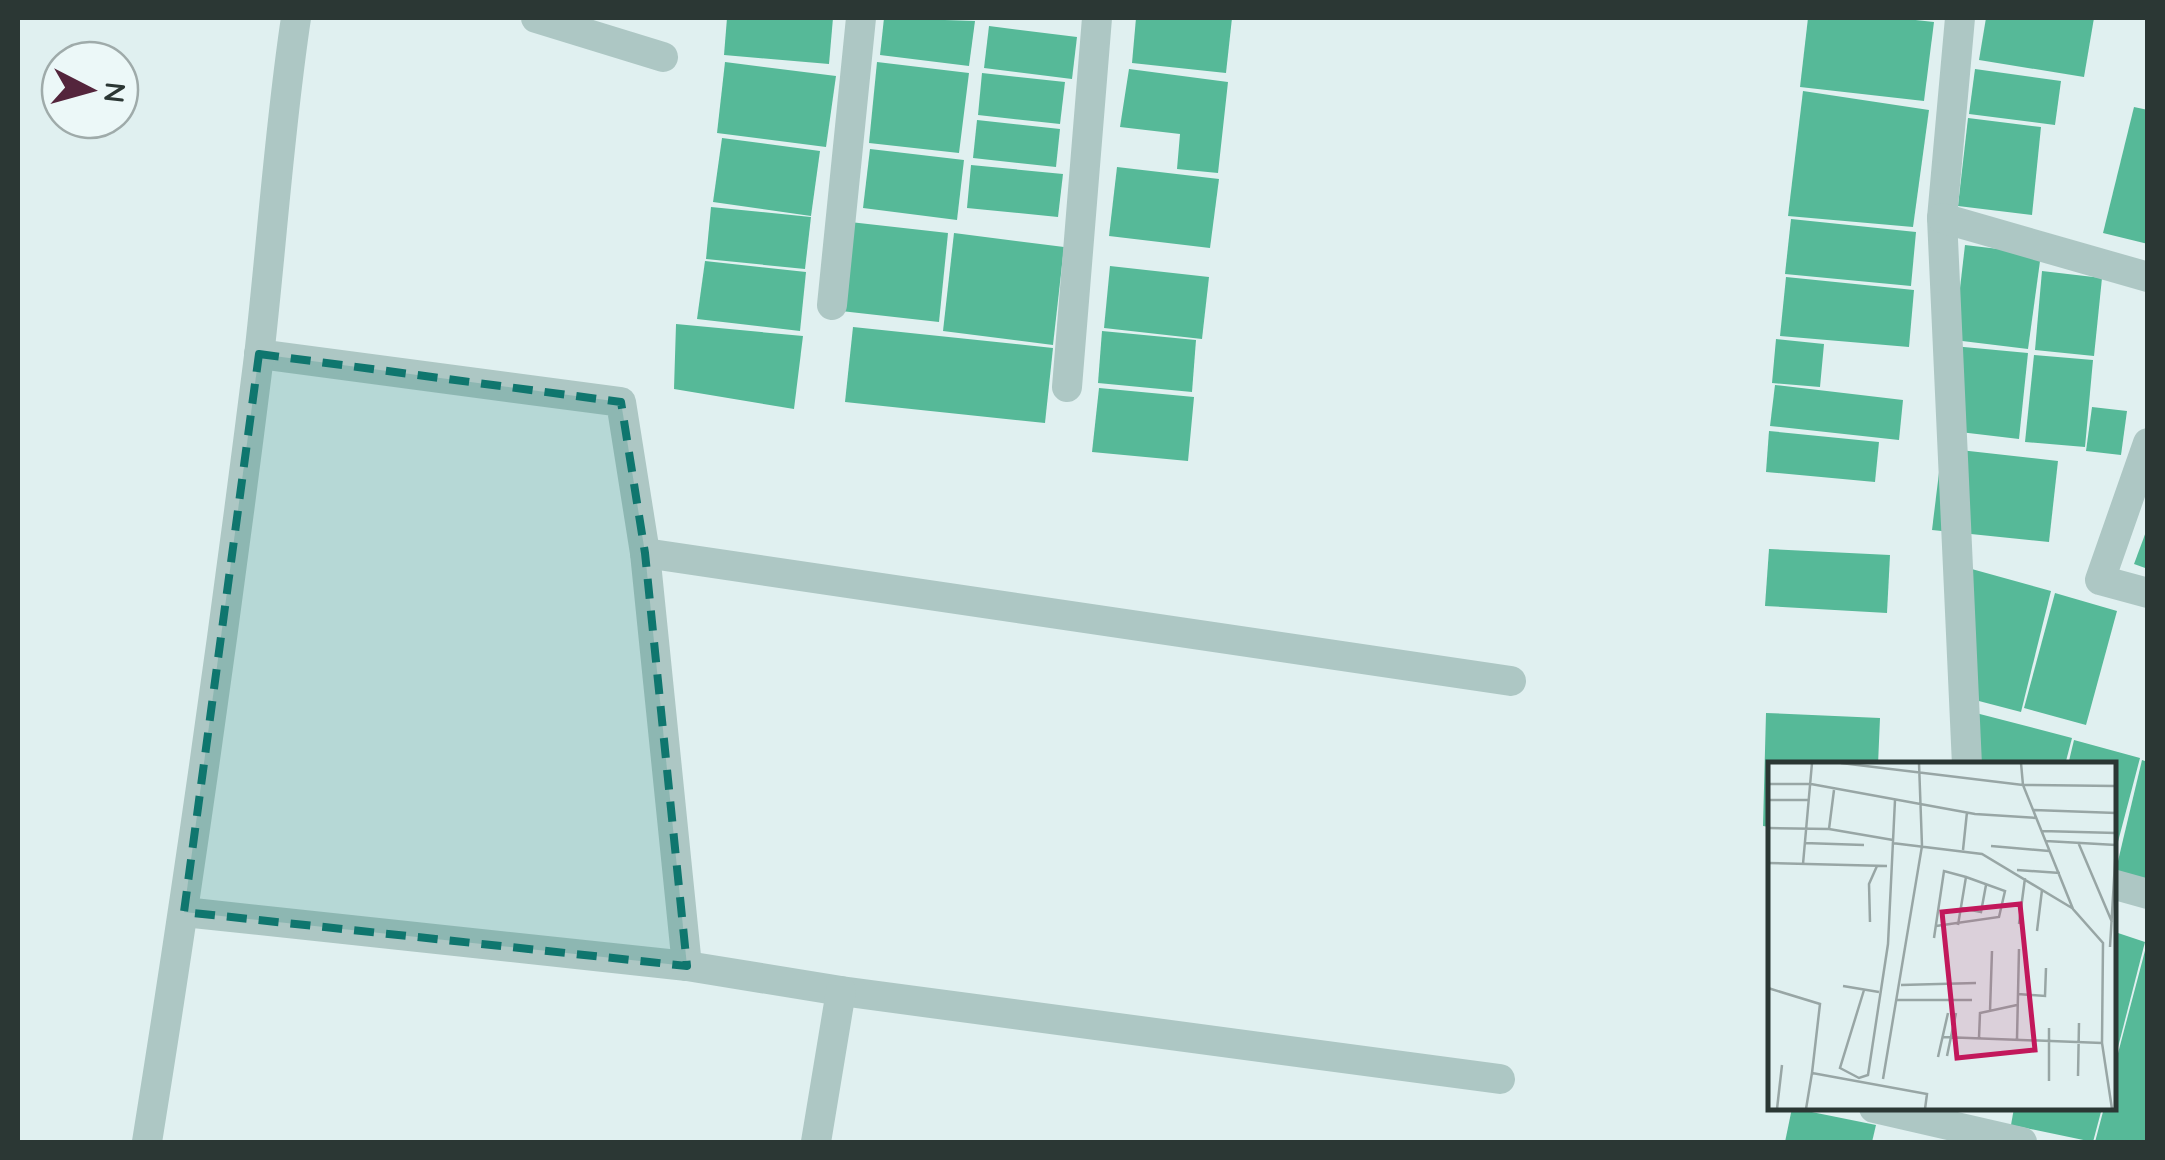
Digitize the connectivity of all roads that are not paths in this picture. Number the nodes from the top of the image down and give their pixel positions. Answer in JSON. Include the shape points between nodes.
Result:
{"nodes":[{"id":1,"x":296,"y":18,"type":"edge"},
{"id":2,"x":536,"y":18,"type":"edge"},
{"id":3,"x":861,"y":18,"type":"edge"},
{"id":4,"x":1097,"y":18,"type":"edge"},
{"id":5,"x":1960,"y":18,"type":"edge"},
{"id":6,"x":663,"y":58,"type":"dead end"},
{"id":7,"x":1942,"y":218,"type":"junction"},
{"id":8,"x":2148,"y":277,"type":"edge"},
{"id":9,"x":832,"y":305,"type":"dead end"},
{"id":10,"x":259,"y":354,"type":"junction"},
{"id":11,"x":1067,"y":387,"type":"dead end"},
{"id":12,"x":2148,"y":443,"type":"edge"},
{"id":13,"x":645,"y":553,"type":"junction"},
{"id":14,"x":2148,"y":593,"type":"edge"},
{"id":15,"x":1511,"y":681,"type":"dead end"},
{"id":16,"x":1967,"y":762,"type":"edge"},
{"id":17,"x":2115,"y":885,"type":"edge"},
{"id":18,"x":2148,"y":894,"type":"edge"},
{"id":19,"x":184,"y":912,"type":"junction"},
{"id":20,"x":688,"y":966,"type":"junction"},
{"id":21,"x":841,"y":991,"type":"junction"},
{"id":22,"x":1500,"y":1079,"type":"dead end"},
{"id":23,"x":1883,"y":1110,"type":"edge"},
{"id":24,"x":147,"y":1142,"type":"edge"},
{"id":25,"x":816,"y":1142,"type":"edge"},
{"id":26,"x":2022,"y":1142,"type":"edge"}],
"edges":[{"from":1,"to":10,"type":"street"},
{"from":2,"to":6,"type":"street"},
{"from":3,"to":9,"type":"street"},
{"from":4,"to":11,"type":"street"},
{"from":5,"to":7,"type":"street"},
{"from":7,"to":8,"type":"street"},
{"from":7,"to":16,"type":"street"},
{"from":10,"to":13,"type":"street","via":[[621,402]]},
{"from":10,"to":19,"type":"street"},
{"from":12,"to":14,"type":"street","via":[[2100,580]]},
{"from":13,"to":15,"type":"street"},
{"from":13,"to":20,"type":"street"},
{"from":17,"to":18,"type":"street"},
{"from":19,"to":20,"type":"street"},
{"from":19,"to":24,"type":"street"},
{"from":20,"to":21,"type":"street"},
{"from":21,"to":22,"type":"street"},
{"from":21,"to":25,"type":"street"},
{"from":23,"to":26,"type":"street"}]}
